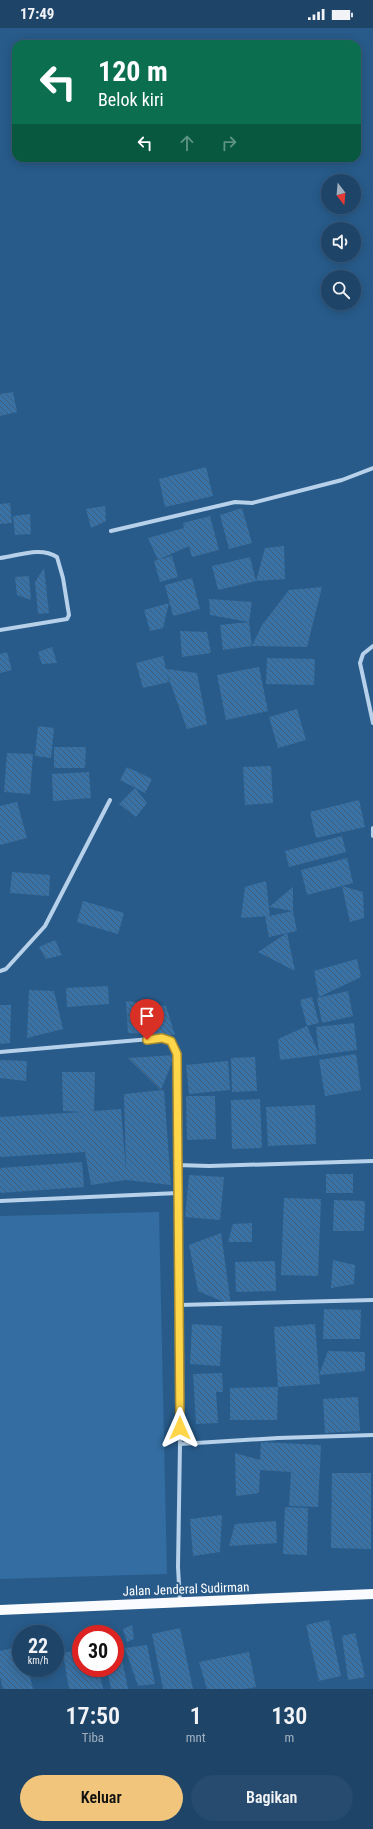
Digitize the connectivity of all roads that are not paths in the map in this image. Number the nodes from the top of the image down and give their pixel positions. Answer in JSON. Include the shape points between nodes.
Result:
{"nodes":[{"id":1,"x":373,"y":468,"type":"edge"},
{"id":2,"x":111,"y":531,"type":"dead end"},
{"id":3,"x":0,"y":558,"type":"edge"},
{"id":4,"x":0,"y":630,"type":"edge"},
{"id":5,"x":373,"y":646,"type":"edge"},
{"id":6,"x":373,"y":723,"type":"edge"},
{"id":7,"x":110,"y":800,"type":"dead end"},
{"id":8,"x":373,"y":828,"type":"edge"},
{"id":9,"x":373,"y":836,"type":"edge"},
{"id":10,"x":0,"y":971,"type":"edge"},
{"id":11,"x":0,"y":1052,"type":"edge"},
{"id":12,"x":373,"y":1161,"type":"edge"},
{"id":13,"x":177,"y":1165,"type":"junction"},
{"id":14,"x":178,"y":1193,"type":"junction"},
{"id":15,"x":0,"y":1202,"type":"edge"},
{"id":16,"x":373,"y":1300,"type":"edge"},
{"id":17,"x":179,"y":1305,"type":"junction"},
{"id":18,"x":373,"y":1435,"type":"edge"},
{"id":19,"x":180,"y":1444,"type":"junction"},
{"id":20,"x":373,"y":1594,"type":"edge"},
{"id":21,"x":180,"y":1602,"type":"junction"},
{"id":22,"x":0,"y":1610,"type":"edge"}],
"edges":[{"from":1,"to":2,"type":"street","via":[[342,480],[252,503],[235,502]]},
{"from":3,"to":4,"type":"street","via":[[37,552],[47,552],[57,557],[69,616],[67,619]]},
{"from":5,"to":6,"type":"street","via":[[363,654],[360,663]]},
{"from":7,"to":10,"type":"street","via":[[45,926],[6,969]]},
{"from":8,"to":9,"type":"street"},
{"from":11,"to":13,"type":"street","via":[[162,1038],[171,1041],[177,1054]]},
{"from":12,"to":13,"type":"street"},
{"from":13,"to":14,"type":"street"},
{"from":14,"to":15,"type":"street"},
{"from":14,"to":17,"type":"street"},
{"from":16,"to":17,"type":"street"},
{"from":17,"to":19,"type":"street"},
{"from":18,"to":19,"type":"street"},
{"from":19,"to":21,"type":"street"},
{"from":20,"to":21,"type":"main road","name":"Jalan Jenderal Sudirman"},
{"from":21,"to":22,"type":"main road","name":"Jalan Jenderal Sudirman"}]}
